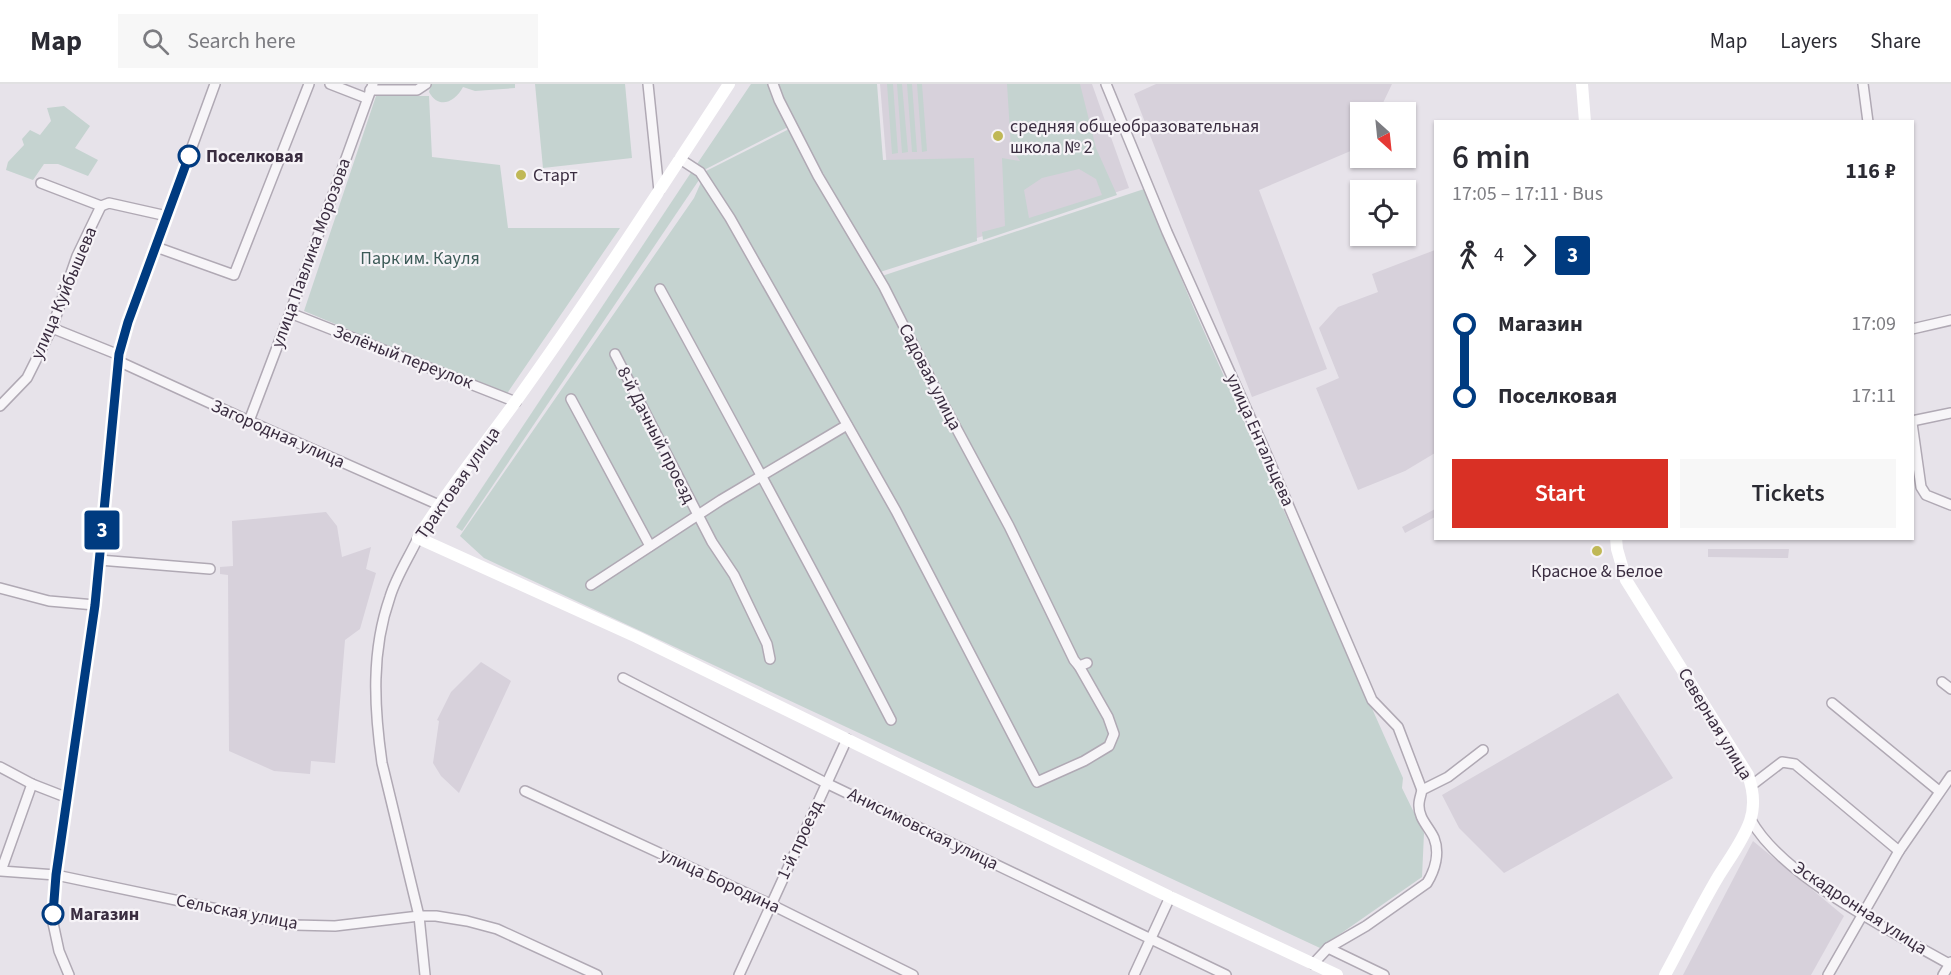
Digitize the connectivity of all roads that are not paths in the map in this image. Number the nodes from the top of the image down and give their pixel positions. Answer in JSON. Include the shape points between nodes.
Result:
{"nodes":[{"id":1,"x":215,"y":84,"type":"edge"},
{"id":2,"x":309,"y":84,"type":"edge"},
{"id":3,"x":330,"y":84,"type":"edge"},
{"id":4,"x":426,"y":84,"type":"edge"},
{"id":5,"x":648,"y":84,"type":"edge"},
{"id":6,"x":729,"y":84,"type":"edge"},
{"id":7,"x":773,"y":84,"type":"edge"},
{"id":8,"x":1106,"y":84,"type":"edge"},
{"id":9,"x":1582,"y":84,"type":"edge"},
{"id":10,"x":1863,"y":84,"type":"edge"},
{"id":11,"x":370,"y":91,"type":"edge"},
{"id":12,"x":1585,"y":120,"type":"edge"},
{"id":13,"x":1868,"y":120,"type":"edge"},
{"id":14,"x":680,"y":159,"type":"junction"},
{"id":15,"x":42,"y":183,"type":"dead end"},
{"id":16,"x":659,"y":191,"type":"junction"},
{"id":17,"x":101,"y":206,"type":"junction"},
{"id":18,"x":167,"y":216,"type":"junction"},
{"id":19,"x":156,"y":247,"type":"junction"},
{"id":20,"x":660,"y":289,"type":"dead end"},
{"id":21,"x":290,"y":313,"type":"junction"},
{"id":22,"x":1951,"y":321,"type":"edge"},
{"id":23,"x":52,"y":328,"type":"junction"},
{"id":24,"x":1914,"y":329,"type":"edge"},
{"id":25,"x":615,"y":354,"type":"dead end"},
{"id":26,"x":119,"y":358,"type":"junction"},
{"id":27,"x":571,"y":399,"type":"dead end"},
{"id":28,"x":516,"y":402,"type":"junction"},
{"id":29,"x":0,"y":406,"type":"edge"},
{"id":30,"x":1951,"y":413,"type":"edge"},
{"id":31,"x":249,"y":422,"type":"junction"},
{"id":32,"x":1914,"y":422,"type":"edge"},
{"id":33,"x":847,"y":425,"type":"junction"},
{"id":34,"x":1914,"y":436,"type":"edge"},
{"id":35,"x":760,"y":476,"type":"junction"},
{"id":36,"x":439,"y":505,"type":"junction"},
{"id":37,"x":1951,"y":505,"type":"edge"},
{"id":38,"x":698,"y":515,"type":"junction"},
{"id":39,"x":418,"y":538,"type":"junction"},
{"id":40,"x":1616,"y":540,"type":"edge"},
{"id":41,"x":650,"y":546,"type":"junction"},
{"id":42,"x":99,"y":560,"type":"junction"},
{"id":43,"x":210,"y":569,"type":"dead end"},
{"id":44,"x":591,"y":585,"type":"dead end"},
{"id":45,"x":0,"y":588,"type":"edge"},
{"id":46,"x":95,"y":605,"type":"junction"},
{"id":47,"x":770,"y":659,"type":"dead end"},
{"id":48,"x":623,"y":678,"type":"dead end"},
{"id":49,"x":1942,"y":682,"type":"dead end"},
{"id":50,"x":1951,"y":689,"type":"edge"},
{"id":51,"x":1832,"y":704,"type":"dead end"},
{"id":52,"x":891,"y":720,"type":"dead end"},
{"id":53,"x":847,"y":739,"type":"junction"},
{"id":54,"x":1484,"y":750,"type":"dead end"},
{"id":55,"x":0,"y":767,"type":"edge"},
{"id":56,"x":1951,"y":776,"type":"edge"},
{"id":57,"x":826,"y":783,"type":"junction"},
{"id":58,"x":32,"y":784,"type":"junction"},
{"id":59,"x":1752,"y":785,"type":"junction"},
{"id":60,"x":1422,"y":790,"type":"junction"},
{"id":61,"x":525,"y":791,"type":"dead end"},
{"id":62,"x":1939,"y":791,"type":"junction"},
{"id":63,"x":68,"y":798,"type":"junction"},
{"id":64,"x":1750,"y":820,"type":"junction"},
{"id":65,"x":1899,"y":851,"type":"junction"},
{"id":66,"x":1,"y":872,"type":"edge"},
{"id":67,"x":56,"y":875,"type":"junction"},
{"id":68,"x":1170,"y":897,"type":"junction"},
{"id":69,"x":770,"y":904,"type":"junction"},
{"id":70,"x":1862,"y":913,"type":"junction"},
{"id":71,"x":419,"y":916,"type":"junction"},
{"id":72,"x":1151,"y":939,"type":"junction"},
{"id":73,"x":1328,"y":948,"type":"junction"},
{"id":74,"x":1313,"y":964,"type":"junction"},
{"id":75,"x":1951,"y":964,"type":"edge"},
{"id":76,"x":69,"y":975,"type":"edge"},
{"id":77,"x":425,"y":975,"type":"edge"},
{"id":78,"x":597,"y":975,"type":"edge"},
{"id":79,"x":739,"y":975,"type":"edge"},
{"id":80,"x":913,"y":975,"type":"edge"},
{"id":81,"x":1134,"y":975,"type":"edge"},
{"id":82,"x":1226,"y":975,"type":"edge"},
{"id":83,"x":1337,"y":975,"type":"edge"},
{"id":84,"x":1384,"y":975,"type":"edge"},
{"id":85,"x":1665,"y":975,"type":"edge"},
{"id":86,"x":1828,"y":975,"type":"edge"},
{"id":87,"x":1943,"y":975,"type":"edge"}],
"edges":[{"from":1,"to":18,"type":"street"},
{"from":2,"to":19,"type":"street","via":[[234,275]]},
{"from":3,"to":11,"type":"street"},
{"from":4,"to":11,"type":"street","via":[[417,90]]},
{"from":5,"to":16,"type":"street"},
{"from":6,"to":14,"type":"street","name":"Трактовая улица"},
{"from":7,"to":33,"type":"street","name":"Садовая улица","via":[[818,176],[884,287],[1083,664],[1114,734],[1109,746],[1037,782]]},
{"from":8,"to":60,"type":"street","name":"улица Ентальцева","via":[[1372,700],[1398,727]]},
{"from":9,"to":12,"type":"street"},
{"from":10,"to":13,"type":"street"},
{"from":11,"to":21,"type":"street","name":"улица Павлика Морозова"},
{"from":14,"to":16,"type":"street","name":"Трактовая улица"},
{"from":14,"to":33,"type":"street","via":[[700,172],[730,218]]},
{"from":15,"to":17,"type":"street"},
{"from":16,"to":28,"type":"street","name":"Трактовая улица"},
{"from":17,"to":18,"type":"street","via":[[109,203]]},
{"from":17,"to":23,"type":"street","name":"улица Куйбышева","via":[[77,256]]},
{"from":18,"to":19,"type":"street"},
{"from":19,"to":26,"type":"street"},
{"from":20,"to":35,"type":"street"},
{"from":21,"to":28,"type":"street","name":"Зелёный переулок"},
{"from":21,"to":31,"type":"street","name":"улица Павлика Морозова"},
{"from":22,"to":24,"type":"street"},
{"from":23,"to":26,"type":"street","name":"Загородная улица"},
{"from":23,"to":29,"type":"street","name":"улица Куйбышева","via":[[27,378]]},
{"from":25,"to":38,"type":"street","name":"8-й Дачный проезд"},
{"from":26,"to":31,"type":"street","name":"Загородная улица"},
{"from":26,"to":42,"type":"street"},
{"from":27,"to":41,"type":"street"},
{"from":28,"to":36,"type":"street","name":"Трактовая улица"},
{"from":30,"to":32,"type":"street"},
{"from":31,"to":36,"type":"street","name":"Загородная улица"},
{"from":33,"to":35,"type":"street"},
{"from":34,"to":37,"type":"street","via":[[1921,487],[1926,495]]},
{"from":35,"to":38,"type":"street"},
{"from":35,"to":52,"type":"street"},
{"from":36,"to":39,"type":"street","name":"Трактовая улица"},
{"from":38,"to":41,"type":"street"},
{"from":38,"to":47,"type":"street","name":"8-й Дачный проезд","via":[[734,575],[767,644]]},
{"from":39,"to":53,"type":"street","via":[[637,637]]},
{"from":39,"to":71,"type":"street","name":"Трактовая улица","via":[[390,595],[379,634],[375,673],[382,763]]},
{"from":40,"to":59,"type":"street","name":"Северная улица","via":[[1626,580]]},
{"from":41,"to":44,"type":"street"},
{"from":42,"to":43,"type":"street"},
{"from":42,"to":46,"type":"street"},
{"from":45,"to":46,"type":"street","via":[[49,602]]},
{"from":46,"to":63,"type":"street"},
{"from":48,"to":57,"type":"street","name":"Анисимовская улица"},
{"from":49,"to":50,"type":"street"},
{"from":51,"to":62,"type":"street"},
{"from":53,"to":57,"type":"street","name":"1-й проезд"},
{"from":53,"to":68,"type":"street"},
{"from":54,"to":60,"type":"street","via":[[1448,777]]},
{"from":55,"to":58,"type":"street"},
{"from":56,"to":62,"type":"street"},
{"from":57,"to":69,"type":"street","name":"1-й проезд"},
{"from":57,"to":72,"type":"street","name":"Анисимовская улица"},
{"from":58,"to":63,"type":"street"},
{"from":58,"to":66,"type":"street"},
{"from":59,"to":64,"type":"street","name":"Северная улица"},
{"from":59,"to":65,"type":"street","via":[[1782,762],[1795,764]]},
{"from":60,"to":73,"type":"street","name":"улица Ентальцева","via":[[1422,818],[1437,851],[1427,883]]},
{"from":61,"to":69,"type":"street","name":"улица Бородина"},
{"from":62,"to":65,"type":"street"},
{"from":63,"to":67,"type":"street"},
{"from":64,"to":70,"type":"street","name":"Эскадронная улица","via":[[1782,858]]},
{"from":64,"to":85,"type":"street","name":"Северная улица"},
{"from":65,"to":70,"type":"street"},
{"from":66,"to":67,"type":"street","name":"Сельская улица"},
{"from":67,"to":71,"type":"street","name":"Сельская улица","via":[[294,925],[335,926]]},
{"from":67,"to":76,"type":"street","via":[[53,923]]},
{"from":68,"to":72,"type":"street"},
{"from":68,"to":74,"type":"street"},
{"from":69,"to":79,"type":"street","name":"1-й проезд"},
{"from":69,"to":80,"type":"street","name":"улица Бородина"},
{"from":70,"to":75,"type":"street","name":"Эскадронная улица"},
{"from":70,"to":86,"type":"street"},
{"from":71,"to":77,"type":"street","name":"Трактовая улица"},
{"from":71,"to":78,"type":"street","name":"Сельская улица","via":[[497,929]]},
{"from":72,"to":81,"type":"street"},
{"from":72,"to":82,"type":"street","name":"Анисимовская улица"},
{"from":73,"to":74,"type":"street","name":"улица Ентальцева"},
{"from":73,"to":84,"type":"street"},
{"from":74,"to":83,"type":"street"},
{"from":75,"to":87,"type":"street"}]}
